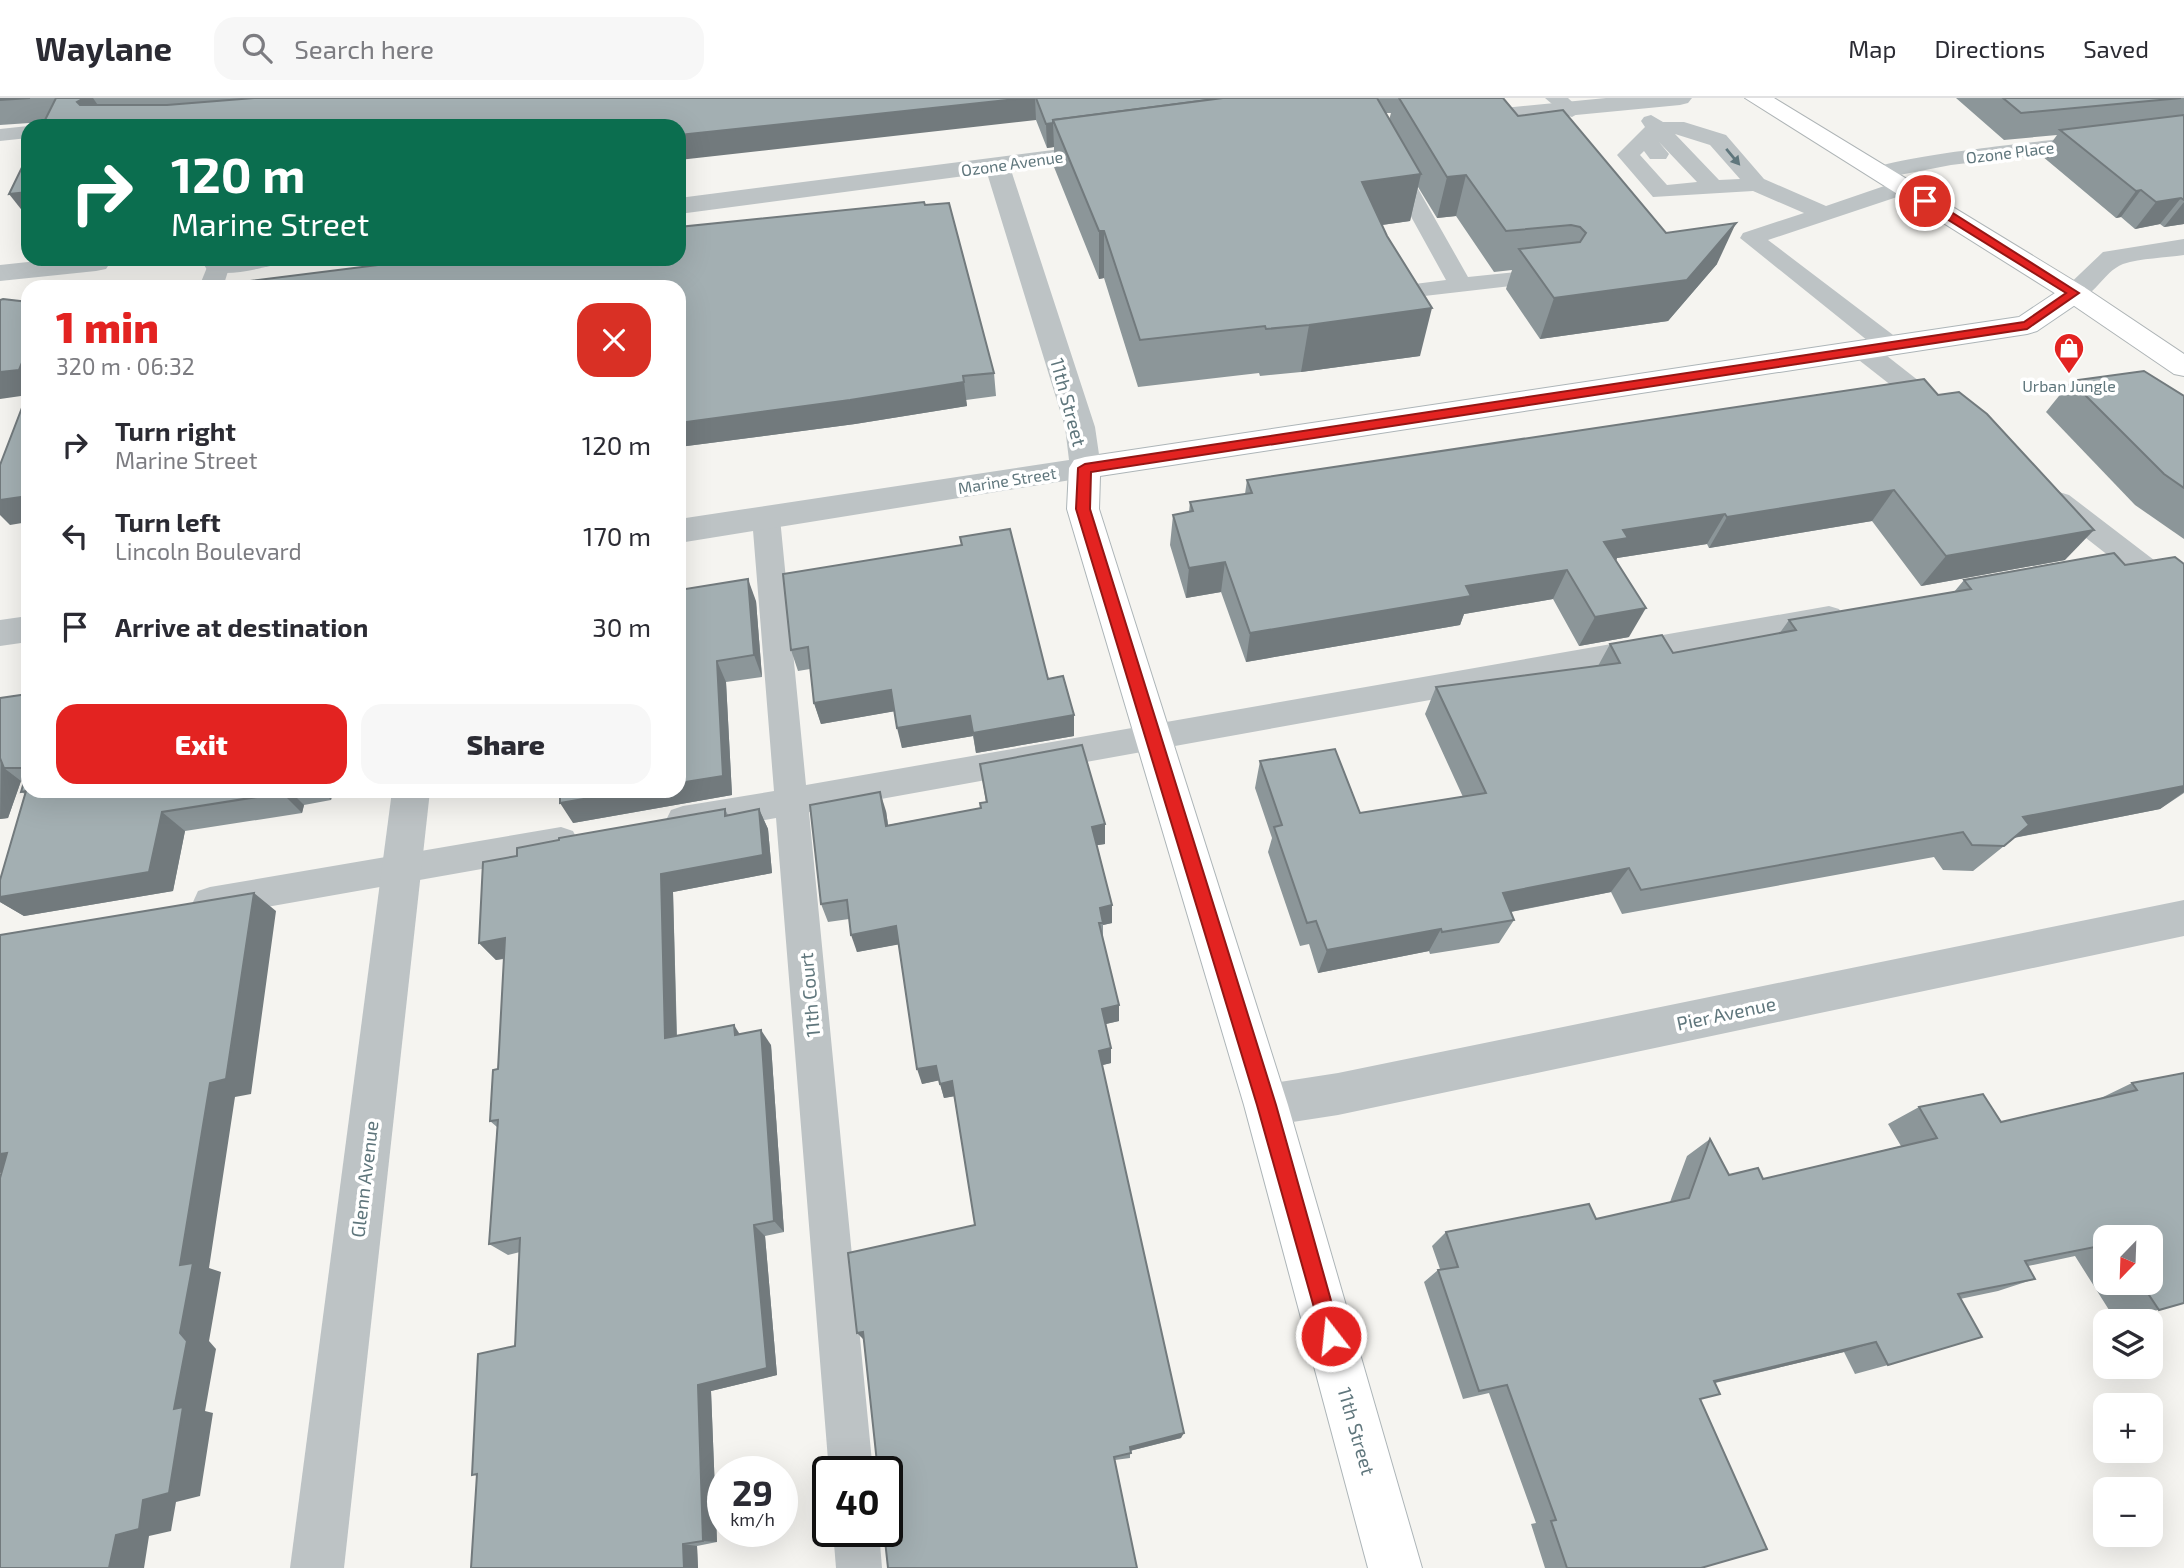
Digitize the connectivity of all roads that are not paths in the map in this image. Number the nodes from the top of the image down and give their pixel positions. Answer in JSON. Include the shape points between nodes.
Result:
{"nodes":[{"id":1,"x":1680,"y":98,"type":"edge"},
{"id":2,"x":1757,"y":98,"type":"edge"},
{"id":3,"x":1635,"y":103,"type":"junction"},
{"id":4,"x":1564,"y":104,"type":"edge"},
{"id":5,"x":1437,"y":121,"type":"edge"},
{"id":6,"x":21,"y":133,"type":"edge"},
{"id":7,"x":1651,"y":133,"type":"junction"},
{"id":8,"x":0,"y":135,"type":"edge"},
{"id":9,"x":2116,"y":139,"type":"edge"},
{"id":10,"x":1128,"y":147,"type":"edge"},
{"id":11,"x":1383,"y":148,"type":"edge"},
{"id":12,"x":997,"y":166,"type":"junction"},
{"id":13,"x":1879,"y":172,"type":"junction"},
{"id":14,"x":1735,"y":186,"type":"junction"},
{"id":15,"x":1904,"y":187,"type":"junction"},
{"id":16,"x":686,"y":205,"type":"edge"},
{"id":17,"x":1835,"y":211,"type":"junction"},
{"id":18,"x":2184,"y":247,"type":"edge"},
{"id":19,"x":67,"y":266,"type":"edge"},
{"id":20,"x":243,"y":266,"type":"edge"},
{"id":21,"x":0,"y":273,"type":"edge"},
{"id":22,"x":1557,"y":275,"type":"edge"},
{"id":23,"x":214,"y":276,"type":"edge"},
{"id":24,"x":1461,"y":285,"type":"junction"},
{"id":25,"x":1406,"y":291,"type":"edge"},
{"id":26,"x":2074,"y":293,"type":"junction"},
{"id":27,"x":1878,"y":349,"type":"junction"},
{"id":28,"x":2184,"y":367,"type":"edge"},
{"id":29,"x":1961,"y":427,"type":"edge"},
{"id":30,"x":1085,"y":468,"type":"junction"},
{"id":31,"x":2037,"y":486,"type":"edge"},
{"id":32,"x":766,"y":518,"type":"junction"},
{"id":33,"x":686,"y":530,"type":"edge"},
{"id":34,"x":2134,"y":561,"type":"junction"},
{"id":35,"x":2045,"y":578,"type":"edge"},
{"id":36,"x":2184,"y":599,"type":"edge"},
{"id":37,"x":1853,"y":613,"type":"edge"},
{"id":38,"x":21,"y":630,"type":"edge"},
{"id":39,"x":0,"y":633,"type":"edge"},
{"id":40,"x":1155,"y":739,"type":"junction"},
{"id":41,"x":410,"y":798,"type":"edge"},
{"id":42,"x":792,"y":800,"type":"junction"},
{"id":43,"x":657,"y":824,"type":"edge"},
{"id":44,"x":590,"y":836,"type":"edge"},
{"id":45,"x":401,"y":869,"type":"junction"},
{"id":46,"x":187,"y":906,"type":"edge"},
{"id":47,"x":2184,"y":918,"type":"edge"},
{"id":48,"x":1266,"y":1105,"type":"junction"},
{"id":49,"x":849,"y":1456,"type":"edge"},
{"id":50,"x":857,"y":1547,"type":"edge"},
{"id":51,"x":317,"y":1568,"type":"edge"},
{"id":52,"x":859,"y":1568,"type":"edge"},
{"id":53,"x":1395,"y":1568,"type":"edge"}],
"edges":[{"from":1,"to":3,"type":"street"},
{"from":2,"to":13,"type":"main road"},
{"from":3,"to":4,"type":"street"},
{"from":3,"to":7,"type":"lane"},
{"from":4,"to":5,"type":"street"},
{"from":6,"to":8,"type":"lane"},
{"from":7,"to":14,"type":"lane"},
{"from":7,"to":14,"type":"lane","one_way":true,"via":[[1684,128]]},
{"from":7,"to":14,"type":"lane","via":[[1628,155],[1661,192]]},
{"from":9,"to":13,"type":"lane","name":"Ozone Place"},
{"from":10,"to":12,"type":"street","name":"Ozone Avenue"},
{"from":11,"to":24,"type":"lane"},
{"from":12,"to":16,"type":"street","name":"Ozone Avenue"},
{"from":12,"to":30,"type":"street","name":"11th Street","via":[[1080,427]]},
{"from":13,"to":15,"type":"main road"},
{"from":14,"to":17,"type":"lane"},
{"from":15,"to":17,"type":"lane"},
{"from":15,"to":26,"type":"main road"},
{"from":17,"to":27,"type":"lane","via":[[1751,238]]},
{"from":18,"to":26,"type":"street","via":[[2113,258]]},
{"from":19,"to":21,"type":"street"},
{"from":20,"to":23,"type":"street"},
{"from":22,"to":24,"type":"lane"},
{"from":24,"to":25,"type":"lane"},
{"from":26,"to":27,"type":"main road","name":"Marine Street","via":[[2027,325]]},
{"from":26,"to":28,"type":"main road"},
{"from":27,"to":29,"type":"lane"},
{"from":27,"to":30,"type":"main road","name":"Marine Street"},
{"from":30,"to":32,"type":"street","name":"Marine Street"},
{"from":30,"to":40,"type":"main road","name":"11th Street","via":[[1083,509]]},
{"from":31,"to":34,"type":"lane"},
{"from":32,"to":33,"type":"street","name":"Marine Street"},
{"from":32,"to":42,"type":"lane","name":"11th Court"},
{"from":34,"to":35,"type":"lane"},
{"from":34,"to":36,"type":"lane"},
{"from":37,"to":40,"type":"lane"},
{"from":38,"to":39,"type":"street"},
{"from":40,"to":42,"type":"lane"},
{"from":40,"to":48,"type":"main road","name":"11th Street"},
{"from":41,"to":45,"type":"street","name":"Glenn Avenue"},
{"from":42,"to":43,"type":"lane"},
{"from":42,"to":49,"type":"lane","name":"11th Court"},
{"from":44,"to":45,"type":"lane"},
{"from":45,"to":46,"type":"lane"},
{"from":45,"to":51,"type":"street","name":"Glenn Avenue"},
{"from":47,"to":48,"type":"street","name":"Pier Avenue","via":[[1338,1094]]},
{"from":48,"to":53,"type":"main road","name":"11th Street"},
{"from":50,"to":52,"type":"lane"}]}
